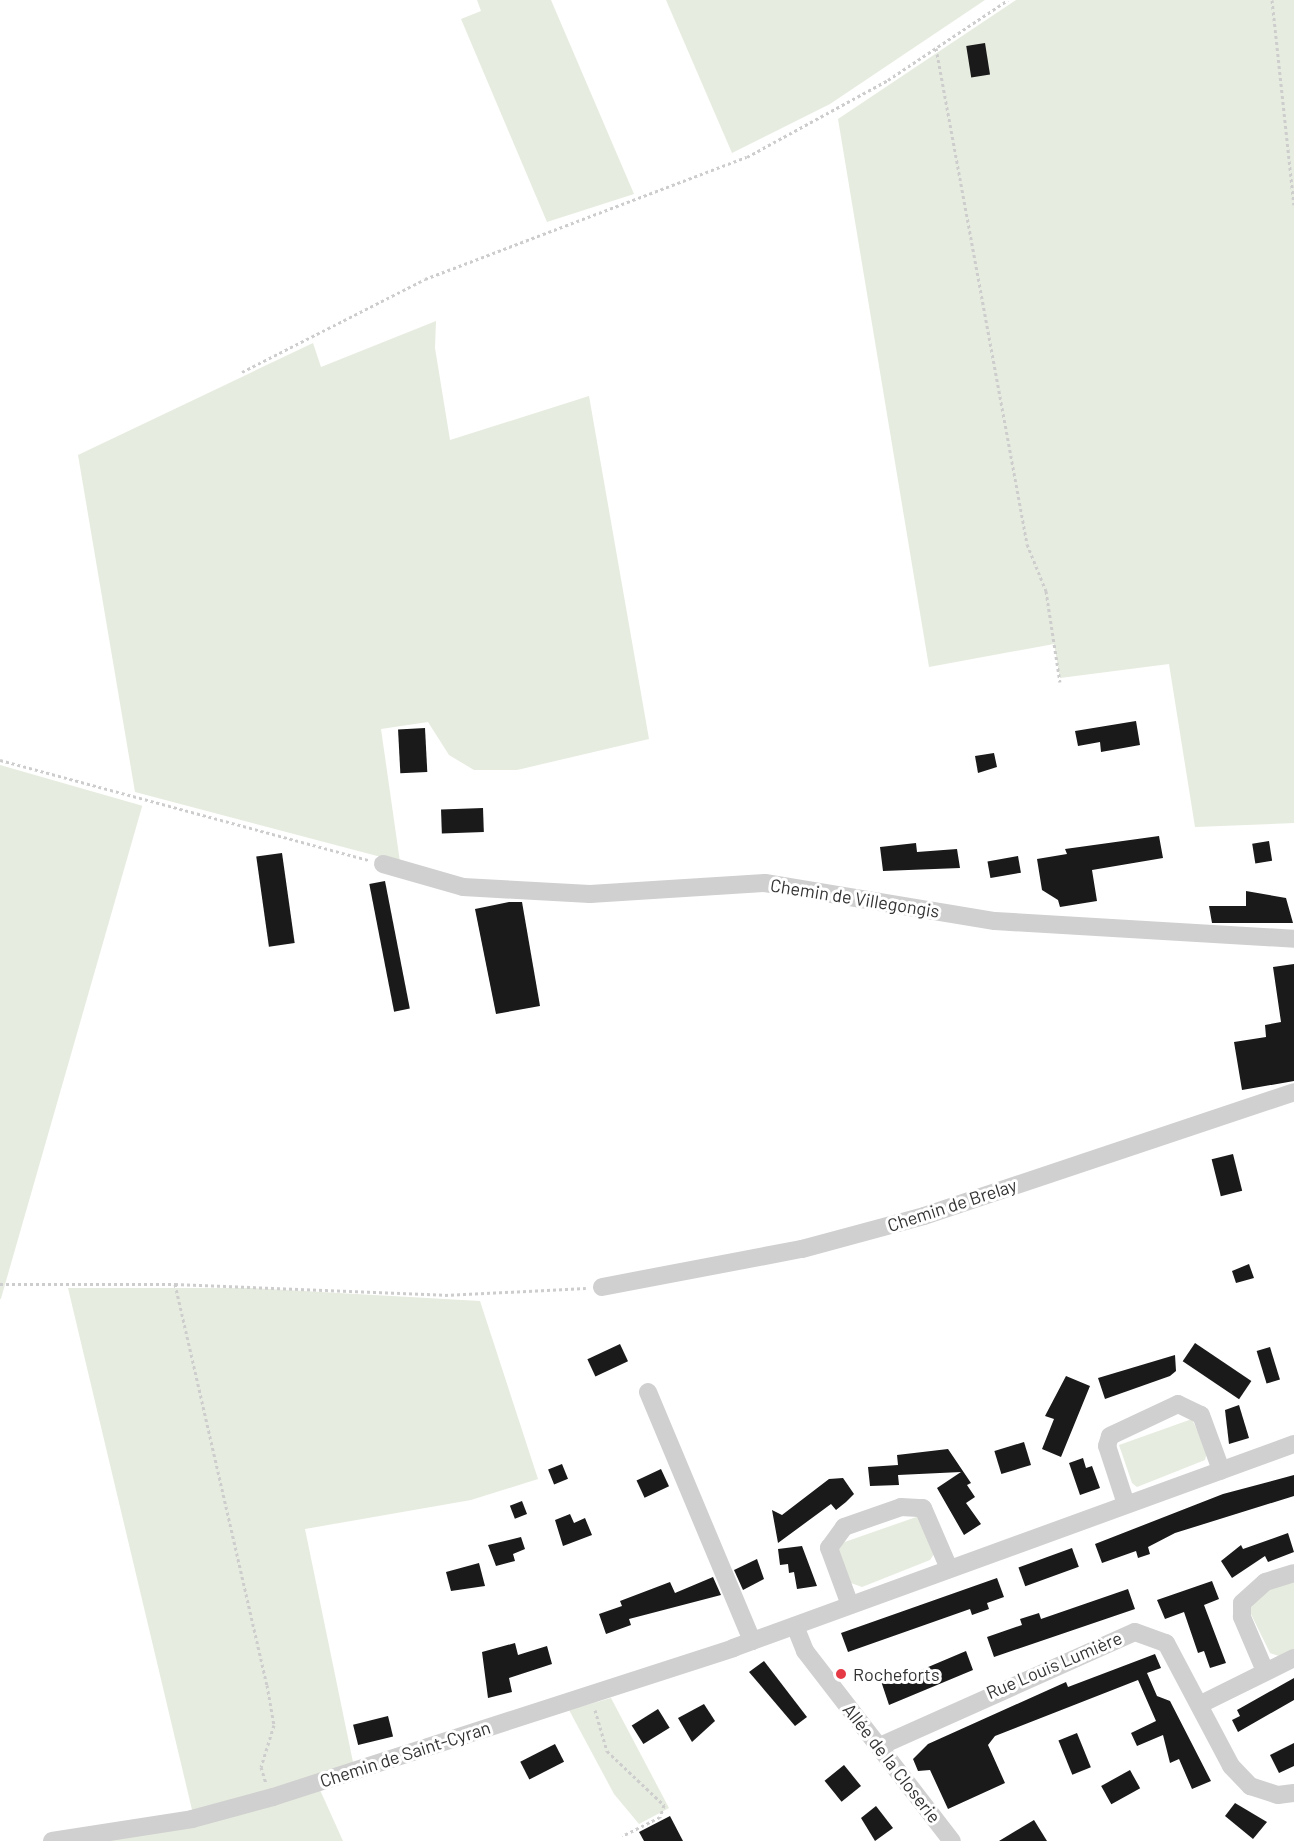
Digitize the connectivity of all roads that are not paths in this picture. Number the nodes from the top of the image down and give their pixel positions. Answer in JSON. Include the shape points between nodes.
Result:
{"nodes":[{"id":1,"x":383,"y":864,"type":"road end"},
{"id":2,"x":1294,"y":939,"type":"edge"},
{"id":3,"x":1294,"y":1092,"type":"edge"},
{"id":4,"x":602,"y":1287,"type":"road end"},
{"id":5,"x":648,"y":1392,"type":"dead end"},
{"id":6,"x":1294,"y":1444,"type":"edge"},
{"id":7,"x":1221,"y":1470,"type":"junction"},
{"id":8,"x":1126,"y":1504,"type":"junction"},
{"id":9,"x":948,"y":1566,"type":"junction"},
{"id":10,"x":1294,"y":1573,"type":"edge"},
{"id":11,"x":850,"y":1605,"type":"junction"},
{"id":12,"x":795,"y":1626,"type":"junction"},
{"id":13,"x":752,"y":1641,"type":"junction"},
{"id":14,"x":1294,"y":1658,"type":"edge"},
{"id":15,"x":1265,"y":1671,"type":"junction"},
{"id":16,"x":1201,"y":1704,"type":"junction"},
{"id":17,"x":880,"y":1746,"type":"junction"},
{"id":18,"x":1294,"y":1793,"type":"edge"},
{"id":19,"x":52,"y":1841,"type":"edge"},
{"id":20,"x":952,"y":1841,"type":"edge"}],
"edges":[{"from":1,"to":2,"type":"street","name":"Chemin de Villegongis","via":[[463,887],[590,894],[765,883],[995,921]]},
{"from":3,"to":4,"type":"street","name":"Chemin de Brelay","via":[[924,1216],[802,1249]]},
{"from":5,"to":13,"type":"street"},
{"from":6,"to":7,"type":"street","name":"Chemin de Saint-Cyran"},
{"from":7,"to":8,"type":"street","name":"Chemin de Saint-Cyran"},
{"from":7,"to":8,"type":"street","via":[[1201,1415],[1178,1404],[1110,1436],[1107,1446]]},
{"from":8,"to":9,"type":"street","name":"Chemin de Saint-Cyran"},
{"from":9,"to":11,"type":"street","name":"Chemin de Saint-Cyran"},
{"from":9,"to":11,"type":"street","via":[[922,1508],[901,1507],[844,1527],[830,1548]]},
{"from":10,"to":15,"type":"street","via":[[1265,1582],[1242,1603],[1242,1617]]},
{"from":11,"to":12,"type":"street","name":"Chemin de Saint-Cyran"},
{"from":12,"to":13,"type":"street","name":"Chemin de Saint-Cyran"},
{"from":12,"to":17,"type":"street","name":"Allée de la Closerie","via":[[805,1651]]},
{"from":13,"to":19,"type":"street","name":"Chemin de Saint-Cyran","via":[[273,1797],[192,1819]]},
{"from":14,"to":15,"type":"street"},
{"from":15,"to":16,"type":"street"},
{"from":16,"to":17,"type":"street","name":"Rue Louis Lumière","via":[[1166,1643],[1135,1632]]},
{"from":16,"to":18,"type":"street","name":"Rue Louis Lumière","via":[[1231,1766],[1250,1786],[1278,1795]]},
{"from":17,"to":20,"type":"street","name":"Allée de la Closerie"}]}
